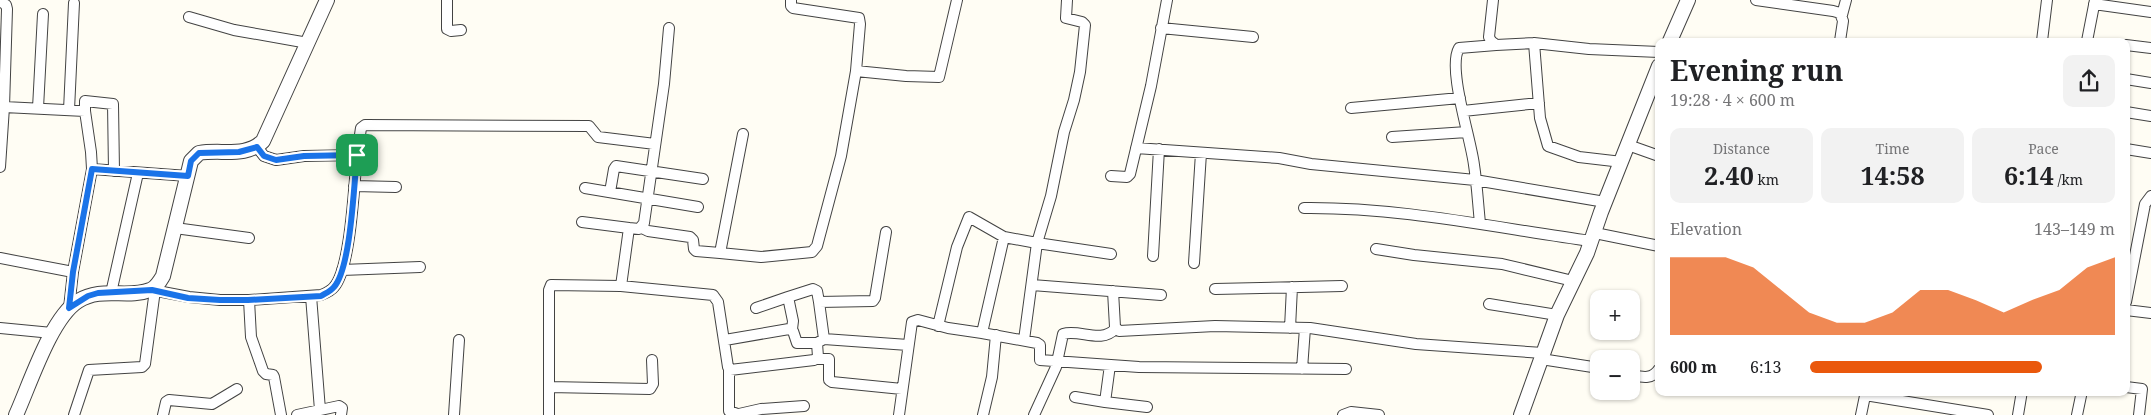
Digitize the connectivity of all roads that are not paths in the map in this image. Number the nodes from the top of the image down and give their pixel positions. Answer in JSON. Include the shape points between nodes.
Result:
{"nodes":[{"id":1,"x":327,"y":0,"type":"edge"},
{"id":2,"x":447,"y":0,"type":"edge"},
{"id":3,"x":792,"y":0,"type":"edge"},
{"id":4,"x":956,"y":0,"type":"edge"},
{"id":5,"x":1067,"y":0,"type":"edge"},
{"id":6,"x":1167,"y":0,"type":"edge"},
{"id":7,"x":1493,"y":0,"type":"edge"},
{"id":8,"x":1688,"y":0,"type":"edge"},
{"id":9,"x":1756,"y":0,"type":"edge"},
{"id":10,"x":1846,"y":0,"type":"edge"},
{"id":11,"x":2047,"y":0,"type":"edge"},
{"id":12,"x":0,"y":1,"type":"edge"},
{"id":13,"x":2094,"y":2,"type":"edge"},
{"id":14,"x":74,"y":4,"type":"dead end"},
{"id":15,"x":2151,"y":12,"type":"edge"},
{"id":16,"x":42,"y":14,"type":"dead end"},
{"id":17,"x":1842,"y":15,"type":"junction"},
{"id":18,"x":189,"y":17,"type":"dead end"},
{"id":19,"x":669,"y":28,"type":"dead end"},
{"id":20,"x":1162,"y":28,"type":"junction"},
{"id":21,"x":461,"y":30,"type":"dead end"},
{"id":22,"x":1254,"y":37,"type":"dead end"},
{"id":23,"x":1671,"y":38,"type":"edge"},
{"id":24,"x":1840,"y":38,"type":"edge"},
{"id":25,"x":2042,"y":38,"type":"edge"},
{"id":26,"x":2091,"y":38,"type":"edge"},
{"id":27,"x":308,"y":43,"type":"junction"},
{"id":28,"x":1534,"y":43,"type":"junction"},
{"id":29,"x":1496,"y":44,"type":"junction"},
{"id":30,"x":2130,"y":45,"type":"edge"},
{"id":31,"x":2151,"y":48,"type":"edge"},
{"id":32,"x":1655,"y":52,"type":"edge"},
{"id":33,"x":3,"y":60,"type":"edge"},
{"id":34,"x":856,"y":71,"type":"junction"},
{"id":35,"x":2130,"y":80,"type":"edge"},
{"id":36,"x":2151,"y":83,"type":"edge"},
{"id":37,"x":1655,"y":89,"type":"edge"},
{"id":38,"x":1460,"y":98,"type":"junction"},
{"id":39,"x":1539,"y":103,"type":"junction"},
{"id":40,"x":4,"y":106,"type":"junction"},
{"id":41,"x":38,"y":108,"type":"junction"},
{"id":42,"x":1351,"y":108,"type":"dead end"},
{"id":43,"x":69,"y":110,"type":"junction"},
{"id":44,"x":85,"y":111,"type":"junction"},
{"id":45,"x":1463,"y":111,"type":"junction"},
{"id":46,"x":2130,"y":113,"type":"edge"},
{"id":47,"x":2151,"y":116,"type":"edge"},
{"id":48,"x":1467,"y":132,"type":"junction"},
{"id":49,"x":743,"y":134,"type":"dead end"},
{"id":50,"x":1392,"y":137,"type":"dead end"},
{"id":51,"x":655,"y":144,"type":"junction"},
{"id":52,"x":1628,"y":145,"type":"junction"},
{"id":53,"x":257,"y":147,"type":"junction"},
{"id":54,"x":1136,"y":148,"type":"junction"},
{"id":55,"x":1159,"y":149,"type":"junction"},
{"id":56,"x":2130,"y":150,"type":"edge"},
{"id":57,"x":1201,"y":153,"type":"junction"},
{"id":58,"x":2151,"y":153,"type":"edge"},
{"id":59,"x":357,"y":155,"type":"junction"},
{"id":60,"x":1655,"y":155,"type":"edge"},
{"id":61,"x":1622,"y":162,"type":"junction"},
{"id":62,"x":0,"y":166,"type":"edge"},
{"id":63,"x":92,"y":169,"type":"junction"},
{"id":64,"x":114,"y":171,"type":"junction"},
{"id":65,"x":651,"y":171,"type":"junction"},
{"id":66,"x":138,"y":173,"type":"junction"},
{"id":67,"x":188,"y":176,"type":"junction"},
{"id":68,"x":1111,"y":176,"type":"dead end"},
{"id":69,"x":703,"y":179,"type":"dead end"},
{"id":70,"x":1475,"y":180,"type":"junction"},
{"id":71,"x":354,"y":186,"type":"junction"},
{"id":72,"x":396,"y":187,"type":"dead end"},
{"id":73,"x":585,"y":188,"type":"dead end"},
{"id":74,"x":610,"y":192,"type":"junction"},
{"id":75,"x":2151,"y":196,"type":"edge"},
{"id":76,"x":648,"y":197,"type":"junction"},
{"id":77,"x":1605,"y":202,"type":"junction"},
{"id":78,"x":698,"y":207,"type":"dead end"},
{"id":79,"x":1304,"y":208,"type":"dead end"},
{"id":80,"x":582,"y":222,"type":"dead end"},
{"id":81,"x":1480,"y":223,"type":"junction"},
{"id":82,"x":175,"y":228,"type":"junction"},
{"id":83,"x":629,"y":228,"type":"junction"},
{"id":84,"x":642,"y":228,"type":"junction"},
{"id":85,"x":886,"y":232,"type":"dead end"},
{"id":86,"x":1004,"y":237,"type":"junction"},
{"id":87,"x":1594,"y":237,"type":"junction"},
{"id":88,"x":249,"y":238,"type":"dead end"},
{"id":89,"x":1037,"y":243,"type":"junction"},
{"id":90,"x":1655,"y":245,"type":"edge"},
{"id":91,"x":1376,"y":249,"type":"dead end"},
{"id":92,"x":720,"y":254,"type":"junction"},
{"id":93,"x":1111,"y":254,"type":"dead end"},
{"id":94,"x":1153,"y":256,"type":"dead end"},
{"id":95,"x":0,"y":258,"type":"edge"},
{"id":96,"x":1194,"y":263,"type":"dead end"},
{"id":97,"x":420,"y":267,"type":"dead end"},
{"id":98,"x":342,"y":270,"type":"junction"},
{"id":99,"x":73,"y":272,"type":"junction"},
{"id":100,"x":2130,"y":280,"type":"edge"},
{"id":101,"x":1573,"y":281,"type":"junction"},
{"id":102,"x":1032,"y":285,"type":"junction"},
{"id":103,"x":621,"y":286,"type":"junction"},
{"id":104,"x":1342,"y":286,"type":"dead end"},
{"id":105,"x":1292,"y":287,"type":"junction"},
{"id":106,"x":1215,"y":289,"type":"dead end"},
{"id":107,"x":153,"y":290,"type":"junction"},
{"id":108,"x":1113,"y":290,"type":"junction"},
{"id":109,"x":111,"y":293,"type":"junction"},
{"id":110,"x":1161,"y":295,"type":"dead end"},
{"id":111,"x":312,"y":296,"type":"junction"},
{"id":112,"x":788,"y":297,"type":"junction"},
{"id":113,"x":248,"y":300,"type":"junction"},
{"id":114,"x":819,"y":302,"type":"junction"},
{"id":115,"x":1489,"y":304,"type":"dead end"},
{"id":116,"x":69,"y":308,"type":"junction"},
{"id":117,"x":756,"y":308,"type":"dead end"},
{"id":118,"x":2130,"y":310,"type":"edge"},
{"id":119,"x":2151,"y":313,"type":"edge"},
{"id":120,"x":1557,"y":316,"type":"junction"},
{"id":121,"x":938,"y":326,"type":"junction"},
{"id":122,"x":0,"y":328,"type":"edge"},
{"id":123,"x":1290,"y":328,"type":"junction"},
{"id":124,"x":1305,"y":328,"type":"junction"},
{"id":125,"x":792,"y":329,"type":"junction"},
{"id":126,"x":1115,"y":329,"type":"junction"},
{"id":127,"x":52,"y":333,"type":"junction"},
{"id":128,"x":982,"y":333,"type":"junction"},
{"id":129,"x":996,"y":335,"type":"junction"},
{"id":130,"x":458,"y":340,"type":"dead end"},
{"id":131,"x":725,"y":340,"type":"junction"},
{"id":132,"x":1024,"y":340,"type":"junction"},
{"id":133,"x":821,"y":341,"type":"junction"},
{"id":134,"x":908,"y":345,"type":"junction"},
{"id":135,"x":1542,"y":356,"type":"junction"},
{"id":136,"x":817,"y":359,"type":"junction"},
{"id":137,"x":652,"y":360,"type":"dead end"},
{"id":138,"x":1058,"y":362,"type":"junction"},
{"id":139,"x":1110,"y":365,"type":"junction"},
{"id":140,"x":1590,"y":366,"type":"edge"},
{"id":141,"x":1302,"y":369,"type":"junction"},
{"id":142,"x":1346,"y":369,"type":"dead end"},
{"id":143,"x":729,"y":370,"type":"junction"},
{"id":144,"x":1655,"y":375,"type":"edge"},
{"id":145,"x":1640,"y":376,"type":"edge"},
{"id":146,"x":549,"y":387,"type":"junction"},
{"id":147,"x":237,"y":388,"type":"dead end"},
{"id":148,"x":2130,"y":388,"type":"edge"},
{"id":149,"x":902,"y":389,"type":"junction"},
{"id":150,"x":1865,"y":396,"type":"edge"},
{"id":151,"x":1883,"y":396,"type":"edge"},
{"id":152,"x":2021,"y":396,"type":"edge"},
{"id":153,"x":2081,"y":396,"type":"edge"},
{"id":154,"x":1075,"y":397,"type":"dead end"},
{"id":155,"x":1105,"y":402,"type":"junction"},
{"id":156,"x":804,"y":406,"type":"dead end"},
{"id":157,"x":1147,"y":407,"type":"dead end"},
{"id":158,"x":320,"y":410,"type":"junction"},
{"id":159,"x":16,"y":415,"type":"edge"},
{"id":160,"x":74,"y":415,"type":"edge"},
{"id":161,"x":163,"y":415,"type":"edge"},
{"id":162,"x":281,"y":415,"type":"edge"},
{"id":163,"x":297,"y":415,"type":"edge"},
{"id":164,"x":341,"y":415,"type":"edge"},
{"id":165,"x":454,"y":415,"type":"edge"},
{"id":166,"x":549,"y":415,"type":"edge"},
{"id":167,"x":740,"y":415,"type":"edge"},
{"id":168,"x":899,"y":415,"type":"edge"},
{"id":169,"x":982,"y":415,"type":"edge"},
{"id":170,"x":1034,"y":415,"type":"edge"},
{"id":171,"x":1343,"y":415,"type":"edge"},
{"id":172,"x":1379,"y":415,"type":"edge"},
{"id":173,"x":1522,"y":415,"type":"edge"},
{"id":174,"x":1861,"y":415,"type":"edge"},
{"id":175,"x":1988,"y":415,"type":"edge"},
{"id":176,"x":2018,"y":415,"type":"edge"},
{"id":177,"x":2078,"y":415,"type":"edge"},
{"id":178,"x":2139,"y":415,"type":"edge"}],
"edges":[{"from":1,"to":27,"type":"street"},
{"from":2,"to":21,"type":"street","via":[[447,28],[450,31]]},
{"from":3,"to":34,"type":"street","via":[[793,8],[859,18]]},
{"from":4,"to":34,"type":"street","via":[[939,77]]},
{"from":5,"to":89,"type":"street","via":[[1066,18],[1085,25],[1080,72],[1052,196]]},
{"from":6,"to":20,"type":"street"},
{"from":7,"to":29,"type":"street","via":[[1489,37]]},
{"from":8,"to":23,"type":"street"},
{"from":9,"to":17,"type":"street"},
{"from":10,"to":17,"type":"street"},
{"from":11,"to":25,"type":"street"},
{"from":12,"to":33,"type":"street","via":[[7,9]]},
{"from":13,"to":15,"type":"street"},
{"from":13,"to":26,"type":"street"},
{"from":14,"to":43,"type":"street"},
{"from":16,"to":41,"type":"street"},
{"from":17,"to":24,"type":"street"},
{"from":18,"to":27,"type":"street","via":[[234,30]]},
{"from":19,"to":51,"type":"street","via":[[666,74]]},
{"from":20,"to":22,"type":"street"},
{"from":20,"to":54,"type":"street"},
{"from":27,"to":53,"type":"street","via":[[263,141]]},
{"from":28,"to":29,"type":"street"},
{"from":28,"to":32,"type":"street"},
{"from":28,"to":39,"type":"street"},
{"from":29,"to":38,"type":"street","via":[[1459,48],[1455,54]]},
{"from":30,"to":31,"type":"street"},
{"from":33,"to":40,"type":"street"},
{"from":34,"to":92,"type":"street","via":[[841,156],[815,250],[807,254],[761,257]]},
{"from":35,"to":36,"type":"street"},
{"from":37,"to":52,"type":"street"},
{"from":38,"to":42,"type":"street"},
{"from":38,"to":45,"type":"street"},
{"from":39,"to":45,"type":"street"},
{"from":39,"to":61,"type":"street","via":[[1548,146],[1579,157]]},
{"from":40,"to":41,"type":"street"},
{"from":40,"to":62,"type":"street"},
{"from":41,"to":43,"type":"street"},
{"from":43,"to":44,"type":"street"},
{"from":44,"to":63,"type":"street"},
{"from":44,"to":64,"type":"street","via":[[85,100],[113,104]]},
{"from":45,"to":48,"type":"street"},
{"from":46,"to":47,"type":"street"},
{"from":48,"to":50,"type":"street"},
{"from":48,"to":70,"type":"street"},
{"from":49,"to":92,"type":"street"},
{"from":51,"to":59,"type":"street","via":[[598,138],[589,126],[365,125],[361,128]]},
{"from":51,"to":65,"type":"street"},
{"from":52,"to":60,"type":"street"},
{"from":52,"to":61,"type":"street"},
{"from":53,"to":59,"type":"street","via":[[264,156],[276,160]]},
{"from":53,"to":67,"type":"street","via":[[239,152],[199,153],[191,161]]},
{"from":54,"to":55,"type":"street"},
{"from":54,"to":68,"type":"street","via":[[1128,176]]},
{"from":55,"to":57,"type":"street"},
{"from":55,"to":94,"type":"street"},
{"from":56,"to":58,"type":"street"},
{"from":57,"to":70,"type":"street","via":[[1279,158]]},
{"from":57,"to":96,"type":"street"},
{"from":59,"to":71,"type":"street"},
{"from":61,"to":77,"type":"street"},
{"from":63,"to":64,"type":"street"},
{"from":63,"to":99,"type":"street"},
{"from":64,"to":66,"type":"street"},
{"from":65,"to":69,"type":"street"},
{"from":65,"to":74,"type":"street","via":[[615,167]]},
{"from":65,"to":76,"type":"street"},
{"from":66,"to":67,"type":"street"},
{"from":66,"to":109,"type":"street"},
{"from":67,"to":82,"type":"street"},
{"from":70,"to":77,"type":"street"},
{"from":70,"to":81,"type":"street"},
{"from":71,"to":72,"type":"street"},
{"from":71,"to":98,"type":"street"},
{"from":73,"to":74,"type":"street"},
{"from":74,"to":76,"type":"street"},
{"from":75,"to":100,"type":"street","via":[[2144,204]]},
{"from":76,"to":78,"type":"street"},
{"from":76,"to":84,"type":"street"},
{"from":77,"to":87,"type":"street"},
{"from":79,"to":81,"type":"street","via":[[1370,210]]},
{"from":80,"to":83,"type":"street"},
{"from":81,"to":87,"type":"street","via":[[1518,231]]},
{"from":82,"to":88,"type":"street"},
{"from":82,"to":107,"type":"street","via":[[163,276]]},
{"from":83,"to":84,"type":"street"},
{"from":83,"to":103,"type":"street"},
{"from":84,"to":92,"type":"street","via":[[690,237],[696,251]]},
{"from":85,"to":114,"type":"street","via":[[874,300]]},
{"from":86,"to":89,"type":"street"},
{"from":86,"to":121,"type":"street","via":[[969,218],[957,248]]},
{"from":86,"to":128,"type":"street"},
{"from":87,"to":90,"type":"street"},
{"from":87,"to":101,"type":"street"},
{"from":89,"to":93,"type":"street"},
{"from":89,"to":102,"type":"street"},
{"from":91,"to":101,"type":"street","via":[[1502,264]]},
{"from":95,"to":99,"type":"street"},
{"from":97,"to":98,"type":"street"},
{"from":98,"to":111,"type":"street","via":[[330,292]]},
{"from":99,"to":116,"type":"street"},
{"from":101,"to":120,"type":"street"},
{"from":102,"to":108,"type":"street"},
{"from":102,"to":132,"type":"street"},
{"from":103,"to":131,"type":"street","via":[[715,296]]},
{"from":103,"to":146,"type":"street","via":[[549,287]]},
{"from":104,"to":105,"type":"street"},
{"from":105,"to":106,"type":"street"},
{"from":105,"to":123,"type":"street"},
{"from":107,"to":109,"type":"street"},
{"from":107,"to":113,"type":"street","via":[[188,298]]},
{"from":107,"to":160,"type":"street","via":[[145,364],[142,367],[90,370]]},
{"from":108,"to":110,"type":"street"},
{"from":108,"to":126,"type":"street"},
{"from":109,"to":116,"type":"street","via":[[88,296]]},
{"from":111,"to":113,"type":"street"},
{"from":111,"to":158,"type":"street"},
{"from":112,"to":114,"type":"street","via":[[813,289],[817,291]]},
{"from":112,"to":117,"type":"street"},
{"from":112,"to":125,"type":"street"},
{"from":113,"to":162,"type":"street","via":[[250,337],[263,370],[273,375]]},
{"from":114,"to":133,"type":"street"},
{"from":115,"to":120,"type":"street"},
{"from":116,"to":127,"type":"street"},
{"from":118,"to":119,"type":"street"},
{"from":120,"to":135,"type":"street"},
{"from":121,"to":128,"type":"street"},
{"from":121,"to":134,"type":"street","via":[[915,320],[910,326]]},
{"from":122,"to":127,"type":"street"},
{"from":123,"to":124,"type":"street"},
{"from":123,"to":126,"type":"street"},
{"from":124,"to":135,"type":"street","via":[[1416,344]]},
{"from":124,"to":141,"type":"street"},
{"from":125,"to":131,"type":"street"},
{"from":125,"to":133,"type":"street","via":[[797,344]]},
{"from":126,"to":138,"type":"street","via":[[1103,336],[1064,334]]},
{"from":127,"to":159,"type":"street"},
{"from":128,"to":129,"type":"street"},
{"from":129,"to":132,"type":"street"},
{"from":129,"to":169,"type":"street","via":[[992,378]]},
{"from":130,"to":165,"type":"street"},
{"from":131,"to":143,"type":"street"},
{"from":132,"to":138,"type":"street","via":[[1039,344],[1040,360]]},
{"from":133,"to":134,"type":"street"},
{"from":133,"to":136,"type":"street"},
{"from":134,"to":149,"type":"street"},
{"from":135,"to":140,"type":"street"},
{"from":135,"to":173,"type":"street"},
{"from":136,"to":143,"type":"street"},
{"from":136,"to":149,"type":"street","via":[[829,359],[829,380],[832,382]]},
{"from":137,"to":146,"type":"street","via":[[653,384],[650,389]]},
{"from":138,"to":139,"type":"street"},
{"from":138,"to":170,"type":"street"},
{"from":139,"to":141,"type":"street"},
{"from":139,"to":155,"type":"street"},
{"from":141,"to":142,"type":"street"},
{"from":143,"to":167,"type":"street","via":[[729,411]]},
{"from":144,"to":145,"type":"street"},
{"from":146,"to":166,"type":"street"},
{"from":147,"to":161,"type":"street","via":[[212,404],[169,400]]},
{"from":148,"to":178,"type":"street","via":[[2142,389]]},
{"from":149,"to":168,"type":"street"},
{"from":150,"to":174,"type":"street"},
{"from":151,"to":175,"type":"street"},
{"from":152,"to":176,"type":"street"},
{"from":153,"to":177,"type":"street"},
{"from":154,"to":155,"type":"street"},
{"from":155,"to":157,"type":"street"},
{"from":156,"to":167,"type":"street","via":[[761,409]]},
{"from":158,"to":163,"type":"street"},
{"from":158,"to":164,"type":"street","via":[[341,406]]},
{"from":171,"to":172,"type":"street","via":[[1351,412]]}]}
